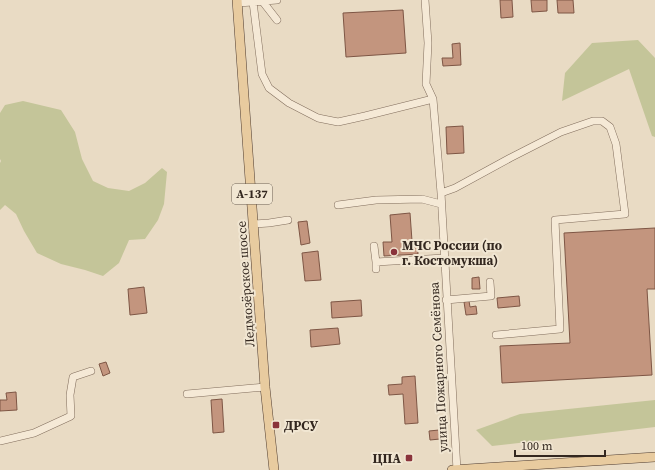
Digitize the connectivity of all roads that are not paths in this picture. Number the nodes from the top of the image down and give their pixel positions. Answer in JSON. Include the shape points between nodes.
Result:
{"nodes":[{"id":1,"x":277,"y":0,"type":"edge"},
{"id":2,"x":425,"y":0,"type":"edge"},
{"id":3,"x":237,"y":2,"type":"edge"},
{"id":4,"x":252,"y":2,"type":"junction"},
{"id":5,"x":263,"y":2,"type":"junction"},
{"id":6,"x":277,"y":20,"type":"dead end"},
{"id":7,"x":433,"y":99,"type":"junction"},
{"id":8,"x":440,"y":193,"type":"junction"},
{"id":9,"x":441,"y":204,"type":"junction"},
{"id":10,"x":338,"y":205,"type":"dead end"},
{"id":11,"x":288,"y":220,"type":"dead end"},
{"id":12,"x":254,"y":224,"type":"junction"},
{"id":13,"x":374,"y":246,"type":"dead end"},
{"id":14,"x":444,"y":258,"type":"junction"},
{"id":15,"x":490,"y":282,"type":"dead end"},
{"id":16,"x":446,"y":300,"type":"junction"},
{"id":17,"x":496,"y":335,"type":"dead end"},
{"id":18,"x":91,"y":371,"type":"dead end"},
{"id":19,"x":265,"y":387,"type":"junction"},
{"id":20,"x":187,"y":394,"type":"dead end"},
{"id":21,"x":0,"y":441,"type":"edge"},
{"id":22,"x":655,"y":457,"type":"edge"},
{"id":23,"x":274,"y":470,"type":"edge"},
{"id":24,"x":452,"y":470,"type":"edge"},
{"id":25,"x":457,"y":470,"type":"edge"}],
"edges":[{"from":1,"to":5,"type":"street"},
{"from":2,"to":7,"type":"street","name":"улица Пожарного Семёнова","via":[[428,43],[426,84]]},
{"from":3,"to":4,"type":"street"},
{"from":3,"to":12,"type":"main road","name":"Ледмозёрское шоссе","number":"А-137"},
{"from":4,"to":5,"type":"street"},
{"from":4,"to":7,"type":"street","via":[[262,74],[270,88],[289,103],[318,118],[338,122]]},
{"from":5,"to":6,"type":"street"},
{"from":7,"to":8,"type":"street","name":"улица Пожарного Семёнова"},
{"from":8,"to":9,"type":"street","name":"улица Пожарного Семёнова"},
{"from":8,"to":17,"type":"street","via":[[455,188],[561,132],[593,121],[602,121],[610,127],[616,144],[625,214],[555,220],[560,329]]},
{"from":9,"to":10,"type":"street","via":[[422,198]]},
{"from":9,"to":14,"type":"street","name":"улица Пожарного Семёнова"},
{"from":11,"to":12,"type":"street"},
{"from":12,"to":19,"type":"main road","name":"Ледмозёрское шоссе","number":"А-137"},
{"from":13,"to":14,"type":"street","via":[[376,266]]},
{"from":14,"to":16,"type":"street","name":"улица Пожарного Семёнова"},
{"from":15,"to":16,"type":"street","via":[[491,296]]},
{"from":16,"to":25,"type":"street","name":"улица Пожарного Семёнова"},
{"from":18,"to":21,"type":"street","via":[[73,377],[70,395],[72,416],[34,433]]},
{"from":19,"to":20,"type":"street"},
{"from":19,"to":23,"type":"main road","name":"Ледмозёрское шоссе","number":"А-137"},
{"from":22,"to":25,"type":"main road"},
{"from":24,"to":25,"type":"main road"}]}
